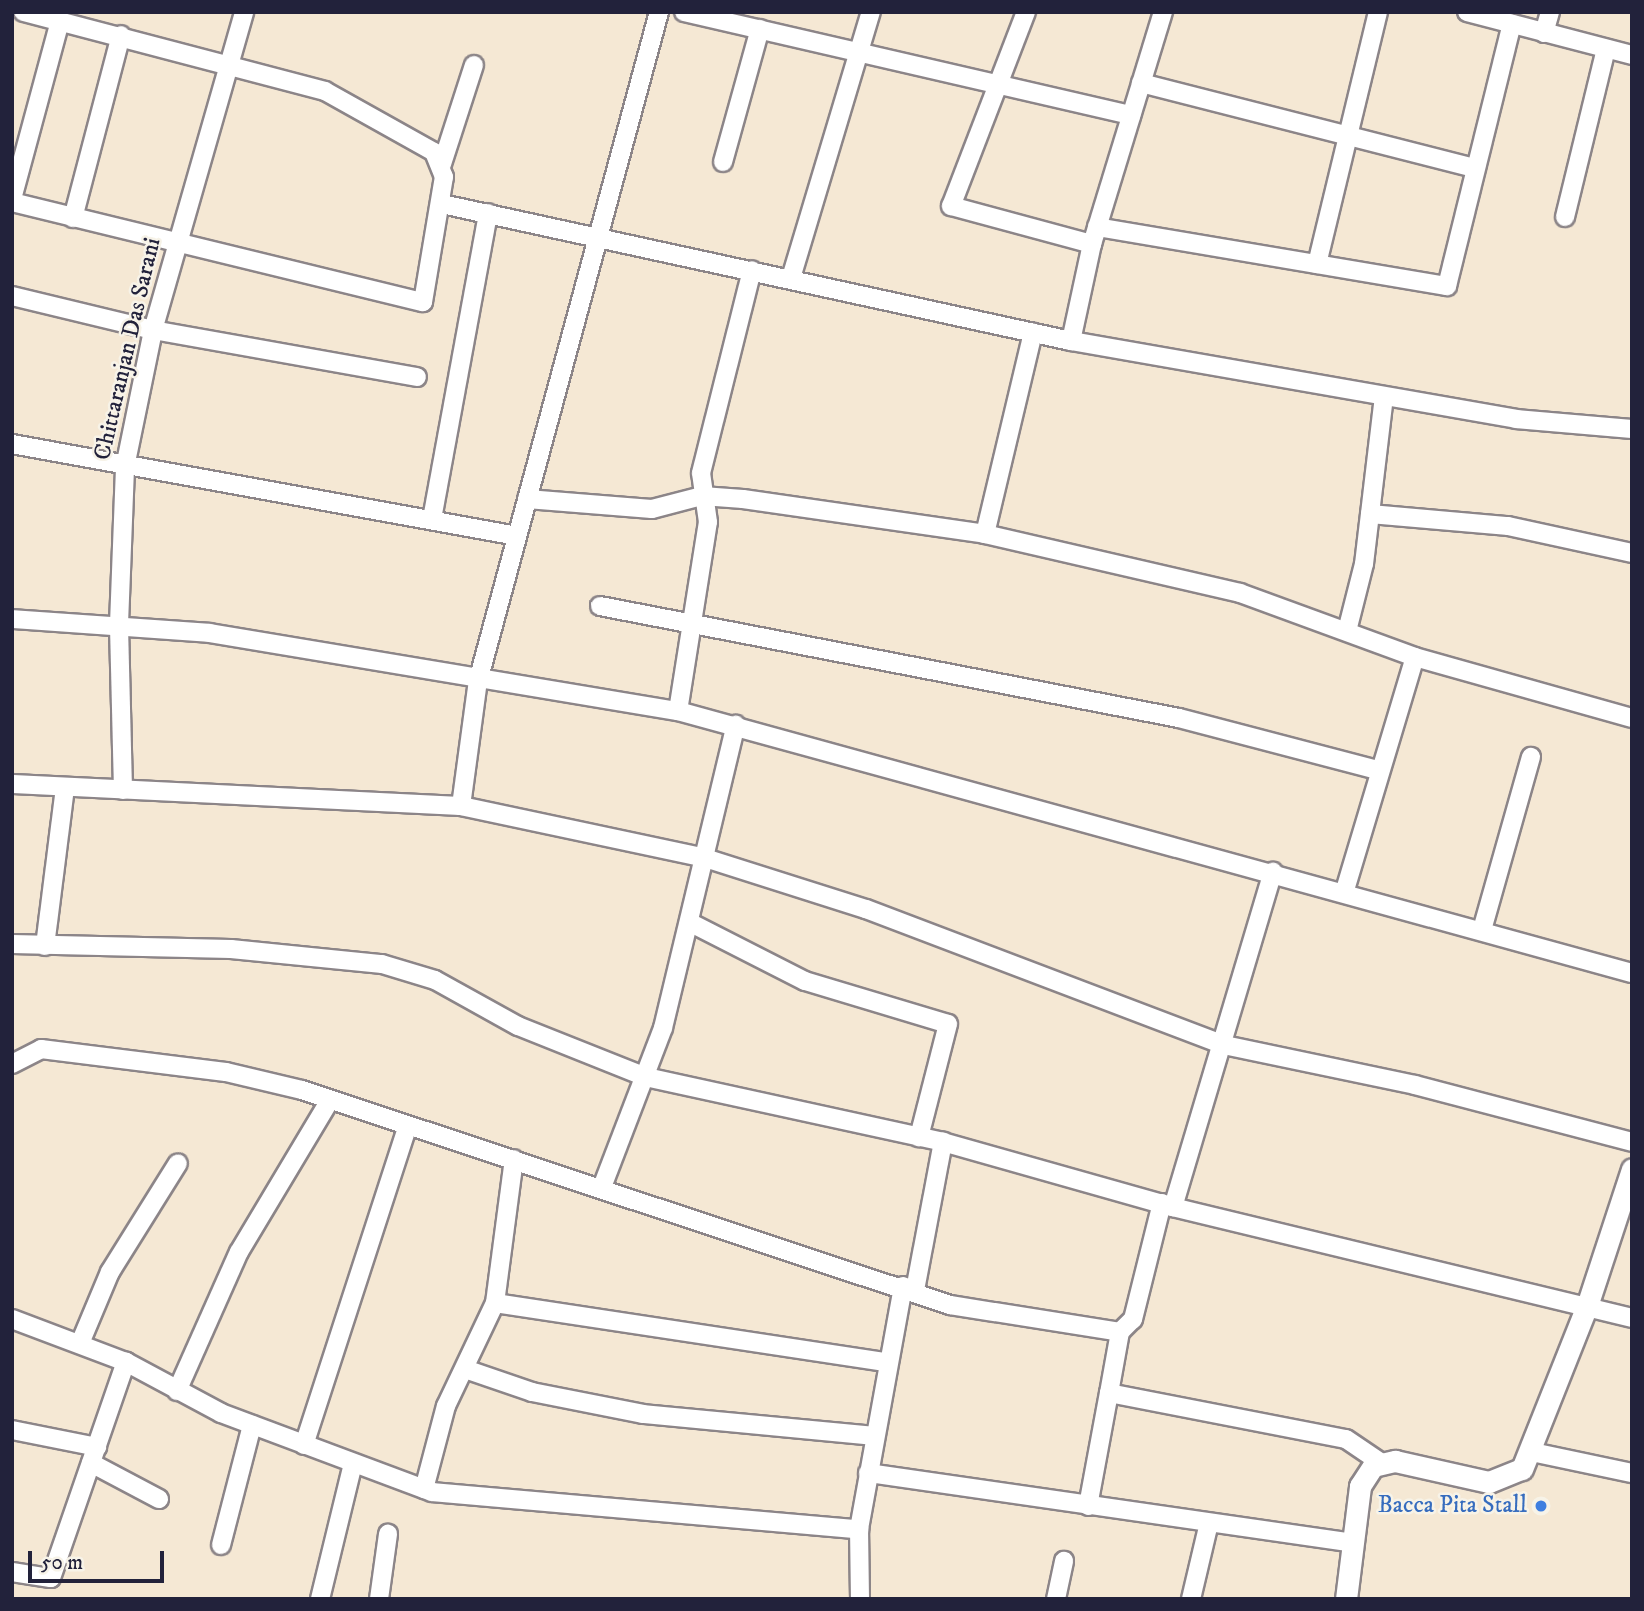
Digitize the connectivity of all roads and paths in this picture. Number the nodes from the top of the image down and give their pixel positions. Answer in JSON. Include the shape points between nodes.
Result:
{"nodes":[{"id":1,"x":23,"y":12,"type":"edge"},
{"id":2,"x":244,"y":12,"type":"edge"},
{"id":3,"x":659,"y":12,"type":"edge"},
{"id":4,"x":684,"y":12,"type":"edge"},
{"id":5,"x":871,"y":12,"type":"edge"},
{"id":6,"x":1026,"y":12,"type":"edge"},
{"id":7,"x":1163,"y":12,"type":"edge"},
{"id":8,"x":1378,"y":12,"type":"edge"},
{"id":9,"x":1467,"y":12,"type":"edge"},
{"id":10,"x":1550,"y":12,"type":"edge"},
{"id":11,"x":60,"y":21,"type":"junction"},
{"id":12,"x":1512,"y":24,"type":"junction"},
{"id":13,"x":760,"y":29,"type":"junction"},
{"id":14,"x":1544,"y":33,"type":"junction"},
{"id":15,"x":121,"y":35,"type":"junction"},
{"id":16,"x":1606,"y":49,"type":"junction"},
{"id":17,"x":858,"y":50,"type":"junction"},
{"id":18,"x":1632,"y":54,"type":"edge"},
{"id":19,"x":229,"y":63,"type":"junction"},
{"id":20,"x":474,"y":65,"type":"dead end"},
{"id":21,"x":999,"y":83,"type":"junction"},
{"id":22,"x":1141,"y":83,"type":"junction"},
{"id":23,"x":1131,"y":115,"type":"junction"},
{"id":24,"x":1347,"y":137,"type":"junction"},
{"id":25,"x":723,"y":162,"type":"dead end"},
{"id":26,"x":442,"y":164,"type":"junction"},
{"id":27,"x":1474,"y":168,"type":"junction"},
{"id":28,"x":12,"y":201,"type":"edge"},
{"id":29,"x":442,"y":204,"type":"junction"},
{"id":30,"x":488,"y":213,"type":"junction"},
{"id":31,"x":1565,"y":217,"type":"dead end"},
{"id":32,"x":73,"y":218,"type":"junction"},
{"id":33,"x":1097,"y":227,"type":"junction"},
{"id":34,"x":599,"y":241,"type":"junction"},
{"id":35,"x":176,"y":244,"type":"junction"},
{"id":36,"x":1092,"y":244,"type":"junction"},
{"id":37,"x":1317,"y":264,"type":"junction"},
{"id":38,"x":752,"y":270,"type":"junction"},
{"id":39,"x":791,"y":278,"type":"junction"},
{"id":40,"x":12,"y":296,"type":"edge"},
{"id":41,"x":153,"y":330,"type":"junction"},
{"id":42,"x":1033,"y":333,"type":"junction"},
{"id":43,"x":1071,"y":341,"type":"junction"},
{"id":44,"x":417,"y":377,"type":"dead end"},
{"id":45,"x":1384,"y":397,"type":"junction"},
{"id":46,"x":1632,"y":429,"type":"edge"},
{"id":47,"x":12,"y":444,"type":"edge"},
{"id":48,"x":125,"y":467,"type":"junction"},
{"id":49,"x":702,"y":496,"type":"junction"},
{"id":50,"x":527,"y":499,"type":"junction"},
{"id":51,"x":1370,"y":514,"type":"junction"},
{"id":52,"x":432,"y":519,"type":"junction"},
{"id":53,"x":985,"y":534,"type":"junction"},
{"id":54,"x":517,"y":536,"type":"junction"},
{"id":55,"x":1632,"y":553,"type":"edge"},
{"id":56,"x":600,"y":606,"type":"dead end"},
{"id":57,"x":12,"y":619,"type":"edge"},
{"id":58,"x":695,"y":620,"type":"junction"},
{"id":59,"x":119,"y":624,"type":"junction"},
{"id":60,"x":1347,"y":631,"type":"junction"},
{"id":61,"x":1415,"y":657,"type":"junction"},
{"id":62,"x":478,"y":681,"type":"junction"},
{"id":63,"x":678,"y":711,"type":"junction"},
{"id":64,"x":1632,"y":718,"type":"edge"},
{"id":65,"x":736,"y":725,"type":"junction"},
{"id":66,"x":1531,"y":757,"type":"dead end"},
{"id":67,"x":1377,"y":770,"type":"junction"},
{"id":68,"x":12,"y":784,"type":"edge"},
{"id":69,"x":65,"y":787,"type":"junction"},
{"id":70,"x":124,"y":790,"type":"junction"},
{"id":71,"x":461,"y":806,"type":"junction"},
{"id":72,"x":705,"y":858,"type":"junction"},
{"id":73,"x":1273,"y":872,"type":"junction"},
{"id":74,"x":1345,"y":890,"type":"junction"},
{"id":75,"x":689,"y":922,"type":"junction"},
{"id":76,"x":1482,"y":930,"type":"junction"},
{"id":77,"x":12,"y":944,"type":"edge"},
{"id":78,"x":45,"y":946,"type":"junction"},
{"id":79,"x":1632,"y":972,"type":"edge"},
{"id":80,"x":1224,"y":1045,"type":"junction"},
{"id":81,"x":12,"y":1064,"type":"edge"},
{"id":82,"x":646,"y":1077,"type":"junction"},
{"id":83,"x":330,"y":1100,"type":"junction"},
{"id":84,"x":407,"y":1128,"type":"junction"},
{"id":85,"x":919,"y":1137,"type":"junction"},
{"id":86,"x":943,"y":1142,"type":"junction"},
{"id":87,"x":1632,"y":1142,"type":"edge"},
{"id":88,"x":514,"y":1159,"type":"junction"},
{"id":89,"x":178,"y":1163,"type":"dead end"},
{"id":90,"x":1632,"y":1169,"type":"edge"},
{"id":91,"x":602,"y":1187,"type":"junction"},
{"id":92,"x":1168,"y":1205,"type":"junction"},
{"id":93,"x":1625,"y":1212,"type":"edge"},
{"id":94,"x":909,"y":1288,"type":"junction"},
{"id":95,"x":495,"y":1303,"type":"junction"},
{"id":96,"x":1587,"y":1306,"type":"junction"},
{"id":97,"x":1632,"y":1318,"type":"edge"},
{"id":98,"x":12,"y":1319,"type":"edge"},
{"id":99,"x":1120,"y":1332,"type":"junction"},
{"id":100,"x":81,"y":1341,"type":"junction"},
{"id":101,"x":126,"y":1362,"type":"junction"},
{"id":102,"x":886,"y":1362,"type":"junction"},
{"id":103,"x":465,"y":1369,"type":"junction"},
{"id":104,"x":177,"y":1391,"type":"junction"},
{"id":105,"x":1109,"y":1393,"type":"junction"},
{"id":106,"x":252,"y":1425,"type":"junction"},
{"id":107,"x":12,"y":1430,"type":"edge"},
{"id":108,"x":874,"y":1436,"type":"junction"},
{"id":109,"x":304,"y":1445,"type":"junction"},
{"id":110,"x":1532,"y":1452,"type":"junction"},
{"id":111,"x":94,"y":1455,"type":"junction"},
{"id":112,"x":1380,"y":1462,"type":"junction"},
{"id":113,"x":353,"y":1464,"type":"junction"},
{"id":114,"x":868,"y":1473,"type":"junction"},
{"id":115,"x":1632,"y":1473,"type":"edge"},
{"id":116,"x":424,"y":1489,"type":"junction"},
{"id":117,"x":159,"y":1499,"type":"dead end"},
{"id":118,"x":1088,"y":1506,"type":"junction"},
{"id":119,"x":1209,"y":1523,"type":"junction"},
{"id":120,"x":859,"y":1530,"type":"junction"},
{"id":121,"x":388,"y":1534,"type":"dead end"},
{"id":122,"x":1353,"y":1543,"type":"junction"},
{"id":123,"x":221,"y":1545,"type":"dead end"},
{"id":124,"x":1064,"y":1561,"type":"dead end"},
{"id":125,"x":12,"y":1572,"type":"edge"},
{"id":126,"x":320,"y":1599,"type":"edge"},
{"id":127,"x":379,"y":1599,"type":"edge"},
{"id":128,"x":860,"y":1599,"type":"edge"},
{"id":129,"x":1056,"y":1599,"type":"edge"},
{"id":130,"x":1191,"y":1599,"type":"edge"},
{"id":131,"x":1346,"y":1599,"type":"edge"}],
"edges":[{"from":1,"to":11,"type":"street"},
{"from":2,"to":19,"type":"street","name":"Chittaranjan Das Sarani"},
{"from":3,"to":34,"type":"street"},
{"from":4,"to":13,"type":"street"},
{"from":5,"to":17,"type":"street"},
{"from":6,"to":21,"type":"street"},
{"from":7,"to":22,"type":"street"},
{"from":8,"to":24,"type":"street"},
{"from":9,"to":12,"type":"street"},
{"from":10,"to":14,"type":"street"},
{"from":11,"to":15,"type":"street"},
{"from":11,"to":28,"type":"street"},
{"from":12,"to":14,"type":"street"},
{"from":12,"to":27,"type":"street"},
{"from":13,"to":17,"type":"street"},
{"from":13,"to":25,"type":"street"},
{"from":14,"to":16,"type":"street"},
{"from":15,"to":19,"type":"street"},
{"from":15,"to":32,"type":"street"},
{"from":16,"to":18,"type":"street"},
{"from":16,"to":31,"type":"street"},
{"from":17,"to":21,"type":"street"},
{"from":17,"to":39,"type":"street"},
{"from":19,"to":26,"type":"street","via":[[326,91],[427,147]]},
{"from":19,"to":35,"type":"street","name":"Chittaranjan Das Sarani"},
{"from":20,"to":26,"type":"street"},
{"from":21,"to":23,"type":"street"},
{"from":21,"to":36,"type":"street","via":[[951,206]]},
{"from":22,"to":23,"type":"street"},
{"from":22,"to":24,"type":"street"},
{"from":23,"to":33,"type":"street"},
{"from":24,"to":27,"type":"street"},
{"from":24,"to":37,"type":"street"},
{"from":26,"to":29,"type":"street"},
{"from":27,"to":37,"type":"street","via":[[1447,286]]},
{"from":28,"to":32,"type":"street"},
{"from":29,"to":30,"type":"street"},
{"from":29,"to":35,"type":"street","via":[[424,302]]},
{"from":30,"to":34,"type":"street"},
{"from":30,"to":52,"type":"street"},
{"from":32,"to":35,"type":"street"},
{"from":33,"to":36,"type":"street"},
{"from":33,"to":37,"type":"street"},
{"from":34,"to":38,"type":"street"},
{"from":34,"to":50,"type":"street"},
{"from":35,"to":41,"type":"street","name":"Chittaranjan Das Sarani"},
{"from":36,"to":43,"type":"street"},
{"from":38,"to":39,"type":"street"},
{"from":38,"to":49,"type":"street","via":[[705,448]]},
{"from":39,"to":42,"type":"street"},
{"from":40,"to":41,"type":"street"},
{"from":41,"to":44,"type":"street"},
{"from":41,"to":48,"type":"street","name":"Chittaranjan Das Sarani"},
{"from":42,"to":43,"type":"street"},
{"from":42,"to":53,"type":"street"},
{"from":43,"to":45,"type":"street"},
{"from":45,"to":46,"type":"street"},
{"from":45,"to":51,"type":"street"},
{"from":47,"to":48,"type":"street"},
{"from":48,"to":52,"type":"street"},
{"from":48,"to":59,"type":"street","name":"Chittaranjan Das Sarani"},
{"from":49,"to":50,"type":"street","via":[[652,509]]},
{"from":49,"to":53,"type":"street","via":[[871,513]]},
{"from":49,"to":58,"type":"street","via":[[708,522]]},
{"from":50,"to":54,"type":"street"},
{"from":51,"to":55,"type":"street","via":[[1508,526]]},
{"from":51,"to":60,"type":"street"},
{"from":52,"to":54,"type":"street"},
{"from":53,"to":60,"type":"street","via":[[1240,593]]},
{"from":54,"to":62,"type":"street"},
{"from":56,"to":58,"type":"street"},
{"from":57,"to":59,"type":"street"},
{"from":58,"to":63,"type":"street"},
{"from":58,"to":67,"type":"street","via":[[1179,718]]},
{"from":59,"to":62,"type":"street","via":[[210,633]]},
{"from":59,"to":70,"type":"street","name":"Chittaranjan Das Sarani"},
{"from":60,"to":61,"type":"street"},
{"from":61,"to":64,"type":"street"},
{"from":61,"to":67,"type":"street"},
{"from":62,"to":63,"type":"street"},
{"from":62,"to":71,"type":"street"},
{"from":63,"to":65,"type":"street"},
{"from":65,"to":72,"type":"street"},
{"from":65,"to":73,"type":"street"},
{"from":66,"to":76,"type":"street"},
{"from":67,"to":74,"type":"street"},
{"from":68,"to":69,"type":"street"},
{"from":69,"to":70,"type":"street"},
{"from":69,"to":78,"type":"street"},
{"from":70,"to":71,"type":"street"},
{"from":71,"to":72,"type":"street"},
{"from":72,"to":75,"type":"street"},
{"from":72,"to":80,"type":"street","via":[[866,909]]},
{"from":73,"to":74,"type":"street"},
{"from":73,"to":80,"type":"street"},
{"from":74,"to":76,"type":"street"},
{"from":75,"to":82,"type":"street"},
{"from":75,"to":85,"type":"street","via":[[805,981],[948,1024]]},
{"from":76,"to":79,"type":"street"},
{"from":77,"to":78,"type":"street"},
{"from":78,"to":82,"type":"street","via":[[231,949],[382,964],[435,980],[518,1026]]},
{"from":80,"to":87,"type":"street","via":[[1415,1085]]},
{"from":80,"to":92,"type":"street"},
{"from":81,"to":83,"type":"street","via":[[41,1049],[226,1072]]},
{"from":82,"to":85,"type":"street"},
{"from":82,"to":91,"type":"street"},
{"from":83,"to":84,"type":"street"},
{"from":83,"to":104,"type":"street","via":[[239,1252]]},
{"from":84,"to":88,"type":"street"},
{"from":84,"to":109,"type":"street"},
{"from":85,"to":86,"type":"street"},
{"from":86,"to":92,"type":"street"},
{"from":86,"to":94,"type":"street"},
{"from":88,"to":91,"type":"street"},
{"from":88,"to":95,"type":"street"},
{"from":89,"to":100,"type":"street","via":[[110,1272]]},
{"from":90,"to":93,"type":"street"},
{"from":91,"to":94,"type":"street"},
{"from":92,"to":96,"type":"street"},
{"from":92,"to":99,"type":"street","via":[[1133,1319]]},
{"from":93,"to":96,"type":"street"},
{"from":94,"to":99,"type":"street","via":[[975,1311]]},
{"from":94,"to":102,"type":"street"},
{"from":95,"to":102,"type":"street"},
{"from":95,"to":103,"type":"street"},
{"from":96,"to":97,"type":"street"},
{"from":96,"to":110,"type":"street"},
{"from":98,"to":100,"type":"street"},
{"from":99,"to":105,"type":"street"},
{"from":100,"to":101,"type":"street"},
{"from":101,"to":104,"type":"street"},
{"from":101,"to":111,"type":"street"},
{"from":102,"to":108,"type":"street"},
{"from":103,"to":108,"type":"street","via":[[532,1392],[643,1414]]},
{"from":103,"to":116,"type":"street","via":[[446,1406]]},
{"from":104,"to":106,"type":"street"},
{"from":105,"to":112,"type":"street","via":[[1346,1440],[1371,1450]]},
{"from":105,"to":118,"type":"street"},
{"from":106,"to":109,"type":"street"},
{"from":106,"to":123,"type":"street"},
{"from":107,"to":111,"type":"street"},
{"from":108,"to":114,"type":"street"},
{"from":109,"to":113,"type":"street"},
{"from":110,"to":112,"type":"street","via":[[1516,1475],[1499,1482]]},
{"from":110,"to":115,"type":"street"},
{"from":111,"to":117,"type":"street"},
{"from":111,"to":125,"type":"street","via":[[51,1578]]},
{"from":112,"to":122,"type":"street","via":[[1362,1478]]},
{"from":113,"to":116,"type":"street"},
{"from":113,"to":126,"type":"street"},
{"from":114,"to":118,"type":"street"},
{"from":114,"to":120,"type":"street"},
{"from":116,"to":120,"type":"street","via":[[550,1506]]},
{"from":118,"to":119,"type":"street"},
{"from":119,"to":122,"type":"street"},
{"from":119,"to":130,"type":"street"},
{"from":120,"to":128,"type":"street"},
{"from":121,"to":127,"type":"street"},
{"from":122,"to":131,"type":"street"},
{"from":124,"to":129,"type":"street"}]}
